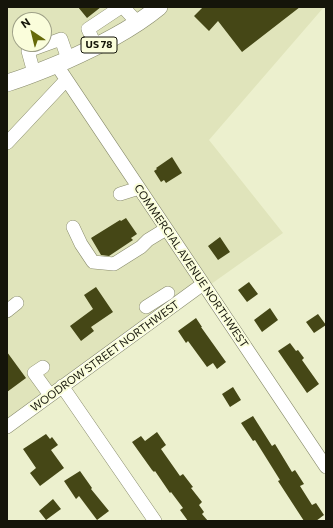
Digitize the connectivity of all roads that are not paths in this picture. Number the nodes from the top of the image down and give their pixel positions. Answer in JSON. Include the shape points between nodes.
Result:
{"nodes":[{"id":1,"x":122,"y":7,"type":"edge"},
{"id":2,"x":159,"y":7,"type":"edge"},
{"id":3,"x":137,"y":22,"type":"junction"},
{"id":4,"x":96,"y":47,"type":"junction"},
{"id":5,"x":62,"y":62,"type":"junction"},
{"id":6,"x":34,"y":73,"type":"junction"},
{"id":7,"x":66,"y":80,"type":"junction"},
{"id":8,"x":7,"y":83,"type":"edge"},
{"id":9,"x":7,"y":143,"type":"edge"},
{"id":10,"x":139,"y":188,"type":"junction"},
{"id":11,"x":120,"y":194,"type":"dead end"},
{"id":12,"x":73,"y":227,"type":"dead end"},
{"id":13,"x":166,"y":229,"type":"junction"},
{"id":14,"x":203,"y":284,"type":"junction"},
{"id":15,"x":168,"y":293,"type":"dead end"},
{"id":16,"x":146,"y":306,"type":"dead end"},
{"id":17,"x":43,"y":367,"type":"dead end"},
{"id":18,"x":62,"y":386,"type":"junction"},
{"id":19,"x":50,"y":396,"type":"junction"},
{"id":20,"x":7,"y":427,"type":"edge"},
{"id":21,"x":326,"y":467,"type":"edge"},
{"id":22,"x":155,"y":521,"type":"edge"}],
"edges":[{"from":1,"to":3,"type":"street"},
{"from":1,"to":4,"type":"street","via":[[88,29]]},
{"from":2,"to":3,"type":"main road","number":"US 78"},
{"from":3,"to":4,"type":"main road","number":"US 78"},
{"from":4,"to":5,"type":"main road","number":"US 78"},
{"from":5,"to":6,"type":"main road","number":"US 78"},
{"from":5,"to":6,"type":"street","name":"COMMERCIAL AVENUE NORTHWEST","via":[[61,39],[28,51]]},
{"from":5,"to":7,"type":"street","name":"COMMERCIAL AVENUE NORTHWEST"},
{"from":6,"to":8,"type":"main road","number":"US 78"},
{"from":7,"to":9,"type":"street"},
{"from":7,"to":10,"type":"street","name":"COMMERCIAL AVENUE NORTHWEST"},
{"from":10,"to":11,"type":"street"},
{"from":10,"to":13,"type":"street","name":"COMMERCIAL AVENUE NORTHWEST"},
{"from":12,"to":13,"type":"street","via":[[93,262],[114,264]]},
{"from":13,"to":14,"type":"street","name":"COMMERCIAL AVENUE NORTHWEST"},
{"from":14,"to":18,"type":"street","name":"WOODROW STREET NORTHWEST"},
{"from":14,"to":21,"type":"street","name":"COMMERCIAL AVENUE NORTHWEST"},
{"from":15,"to":16,"type":"street"},
{"from":17,"to":19,"type":"street","via":[[34,373]]},
{"from":18,"to":19,"type":"street","name":"WOODROW STREET NORTHWEST"},
{"from":18,"to":22,"type":"street"},
{"from":19,"to":20,"type":"street","name":"WOODROW STREET NORTHWEST"}]}
